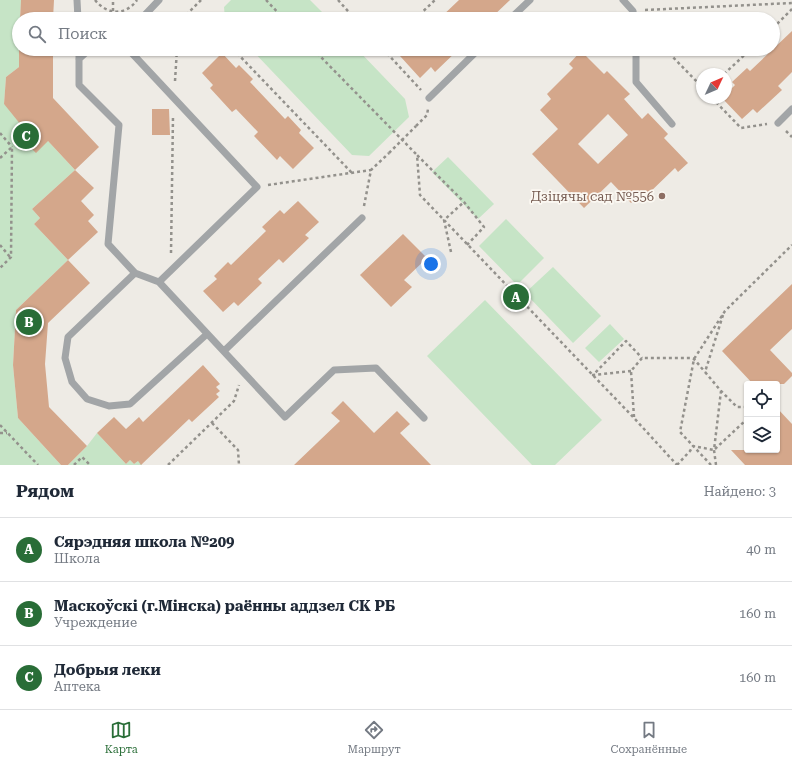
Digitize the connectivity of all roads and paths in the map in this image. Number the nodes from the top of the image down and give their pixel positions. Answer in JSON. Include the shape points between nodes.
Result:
{"nodes":[{"id":1,"x":77,"y":0,"type":"edge"},
{"id":2,"x":95,"y":0,"type":"edge"},
{"id":3,"x":113,"y":0,"type":"edge"},
{"id":4,"x":137,"y":0,"type":"edge"},
{"id":5,"x":159,"y":0,"type":"edge"},
{"id":6,"x":201,"y":0,"type":"edge"},
{"id":7,"x":266,"y":0,"type":"edge"},
{"id":8,"x":338,"y":0,"type":"edge"},
{"id":9,"x":435,"y":0,"type":"edge"},
{"id":10,"x":530,"y":0,"type":"edge"},
{"id":11,"x":623,"y":0,"type":"edge"},
{"id":12,"x":792,"y":3,"type":"edge"},
{"id":13,"x":792,"y":10,"type":"edge"},
{"id":14,"x":113,"y":11,"type":"junction"},
{"id":15,"x":633,"y":11,"type":"joint"},
{"id":16,"x":78,"y":12,"type":"edge"},
{"id":17,"x":148,"y":12,"type":"edge"},
{"id":18,"x":189,"y":12,"type":"edge"},
{"id":19,"x":277,"y":12,"type":"edge"},
{"id":20,"x":349,"y":12,"type":"edge"},
{"id":21,"x":422,"y":12,"type":"edge"},
{"id":22,"x":517,"y":12,"type":"edge"},
{"id":23,"x":780,"y":21,"type":"edge"},
{"id":24,"x":79,"y":56,"type":"edge"},
{"id":25,"x":83,"y":56,"type":"edge"},
{"id":26,"x":135,"y":56,"type":"edge"},
{"id":27,"x":176,"y":56,"type":"edge"},
{"id":28,"x":240,"y":56,"type":"edge"},
{"id":29,"x":320,"y":56,"type":"edge"},
{"id":30,"x":390,"y":56,"type":"edge"},
{"id":31,"x":472,"y":56,"type":"edge"},
{"id":32,"x":636,"y":56,"type":"edge"},
{"id":33,"x":672,"y":56,"type":"edge"},
{"id":34,"x":743,"y":56,"type":"edge"},
{"id":35,"x":79,"y":60,"type":"junction"},
{"id":36,"x":730,"y":68,"type":"edge"},
{"id":37,"x":696,"y":81,"type":"edge"},
{"id":38,"x":173,"y":96,"type":"junction"},
{"id":39,"x":429,"y":98,"type":"junction"},
{"id":40,"x":718,"y":104,"type":"edge"},
{"id":41,"x":792,"y":109,"type":"edge"},
{"id":42,"x":778,"y":123,"type":"joint"},
{"id":43,"x":672,"y":124,"type":"dead end"},
{"id":44,"x":0,"y":133,"type":"edge"},
{"id":45,"x":12,"y":147,"type":"junction"},
{"id":46,"x":417,"y":155,"type":"junction"},
{"id":47,"x":0,"y":158,"type":"edge"},
{"id":48,"x":371,"y":170,"type":"junction"},
{"id":49,"x":352,"y":173,"type":"junction"},
{"id":50,"x":258,"y":186,"type":"junction"},
{"id":51,"x":464,"y":202,"type":"junction"},
{"id":52,"x":362,"y":218,"type":"joint"},
{"id":53,"x":444,"y":220,"type":"junction"},
{"id":54,"x":0,"y":245,"type":"edge"},
{"id":55,"x":467,"y":245,"type":"junction"},
{"id":56,"x":792,"y":245,"type":"edge"},
{"id":57,"x":450,"y":252,"type":"dead end"},
{"id":58,"x":11,"y":257,"type":"junction"},
{"id":59,"x":0,"y":268,"type":"edge"},
{"id":60,"x":171,"y":270,"type":"junction"},
{"id":61,"x":135,"y":273,"type":"junction"},
{"id":62,"x":159,"y":282,"type":"junction"},
{"id":63,"x":725,"y":310,"type":"junction"},
{"id":64,"x":207,"y":334,"type":"junction"},
{"id":65,"x":224,"y":351,"type":"junction"},
{"id":66,"x":642,"y":358,"type":"junction"},
{"id":67,"x":694,"y":359,"type":"junction"},
{"id":68,"x":631,"y":371,"type":"junction"},
{"id":69,"x":705,"y":372,"type":"junction"},
{"id":70,"x":243,"y":373,"type":"junction"},
{"id":71,"x":592,"y":375,"type":"junction"},
{"id":72,"x":722,"y":391,"type":"junction"},
{"id":73,"x":744,"y":407,"type":"edge"},
{"id":74,"x":424,"y":418,"type":"dead end"},
{"id":75,"x":634,"y":418,"type":"junction"},
{"id":76,"x":744,"y":422,"type":"edge"},
{"id":77,"x":212,"y":423,"type":"junction"},
{"id":78,"x":0,"y":425,"type":"edge"},
{"id":79,"x":0,"y":433,"type":"edge"},
{"id":80,"x":8,"y":433,"type":"junction"},
{"id":81,"x":693,"y":446,"type":"junction"},
{"id":82,"x":714,"y":450,"type":"junction"},
{"id":83,"x":38,"y":465,"type":"edge"},
{"id":84,"x":74,"y":465,"type":"edge"},
{"id":85,"x":90,"y":465,"type":"edge"},
{"id":86,"x":168,"y":465,"type":"edge"},
{"id":87,"x":239,"y":465,"type":"edge"},
{"id":88,"x":677,"y":465,"type":"edge"},
{"id":89,"x":711,"y":465,"type":"edge"},
{"id":90,"x":716,"y":465,"type":"edge"}],
"edges":[{"from":1,"to":16,"type":"lane"},
{"from":2,"to":14,"type":"path","via":[[107,10]]},
{"from":3,"to":14,"type":"path"},
{"from":4,"to":14,"type":"path","via":[[130,7]]},
{"from":5,"to":17,"type":"lane"},
{"from":6,"to":18,"type":"path"},
{"from":7,"to":19,"type":"path"},
{"from":8,"to":20,"type":"path"},
{"from":9,"to":21,"type":"path"},
{"from":10,"to":22,"type":"lane"},
{"from":11,"to":15,"type":"lane"},
{"from":12,"to":15,"type":"path"},
{"from":13,"to":23,"type":"path"},
{"from":24,"to":35,"type":"lane"},
{"from":25,"to":35,"type":"lane"},
{"from":26,"to":38,"type":"lane"},
{"from":27,"to":38,"type":"path"},
{"from":28,"to":49,"type":"path"},
{"from":29,"to":46,"type":"path"},
{"from":30,"to":39,"type":"path"},
{"from":31,"to":39,"type":"lane"},
{"from":32,"to":43,"type":"lane","via":[[636,82]]},
{"from":33,"to":37,"type":"path"},
{"from":34,"to":36,"type":"path"},
{"from":35,"to":61,"type":"lane","via":[[79,85],[119,125],[108,244]]},
{"from":38,"to":50,"type":"lane"},
{"from":38,"to":60,"type":"path"},
{"from":39,"to":48,"type":"path","bridge":true,"via":[[427,115]]},
{"from":40,"to":42,"type":"path","via":[[741,128]]},
{"from":41,"to":42,"type":"lane"},
{"from":44,"to":45,"type":"path"},
{"from":45,"to":47,"type":"path"},
{"from":45,"to":58,"type":"path"},
{"from":46,"to":51,"type":"path"},
{"from":46,"to":53,"type":"path","via":[[420,195]]},
{"from":48,"to":49,"type":"path"},
{"from":48,"to":52,"type":"path"},
{"from":49,"to":50,"type":"path"},
{"from":50,"to":60,"type":"lane"},
{"from":51,"to":53,"type":"path"},
{"from":51,"to":55,"type":"path","via":[[484,227]]},
{"from":52,"to":65,"type":"lane"},
{"from":53,"to":55,"type":"path"},
{"from":53,"to":57,"type":"path"},
{"from":54,"to":58,"type":"path"},
{"from":55,"to":71,"type":"path"},
{"from":56,"to":63,"type":"path"},
{"from":58,"to":59,"type":"path"},
{"from":60,"to":62,"type":"lane"},
{"from":61,"to":62,"type":"lane"},
{"from":61,"to":64,"type":"lane","via":[[68,337],[65,358],[72,382],[87,399],[109,406],[130,404]]},
{"from":62,"to":64,"type":"lane"},
{"from":63,"to":67,"type":"path"},
{"from":63,"to":69,"type":"path"},
{"from":64,"to":65,"type":"lane"},
{"from":65,"to":70,"type":"lane"},
{"from":66,"to":67,"type":"path"},
{"from":66,"to":68,"type":"path"},
{"from":66,"to":71,"type":"path","via":[[626,341]]},
{"from":67,"to":69,"type":"path"},
{"from":67,"to":81,"type":"path","via":[[680,432]]},
{"from":68,"to":71,"type":"path"},
{"from":68,"to":75,"type":"path"},
{"from":69,"to":72,"type":"path"},
{"from":70,"to":74,"type":"lane","via":[[285,417],[334,370],[376,368]]},
{"from":70,"to":77,"type":"path","via":[[234,401]]},
{"from":71,"to":75,"type":"path"},
{"from":72,"to":73,"type":"path","via":[[737,407]]},
{"from":72,"to":82,"type":"path"},
{"from":75,"to":88,"type":"path"},
{"from":76,"to":82,"type":"path"},
{"from":77,"to":86,"type":"path"},
{"from":77,"to":87,"type":"path","via":[[238,450]]},
{"from":78,"to":80,"type":"path"},
{"from":79,"to":80,"type":"path"},
{"from":80,"to":83,"type":"path"},
{"from":81,"to":82,"type":"path"},
{"from":81,"to":88,"type":"path"},
{"from":81,"to":89,"type":"path"},
{"from":82,"to":90,"type":"path"},
{"from":84,"to":85,"type":"path","via":[[82,457]]}]}
